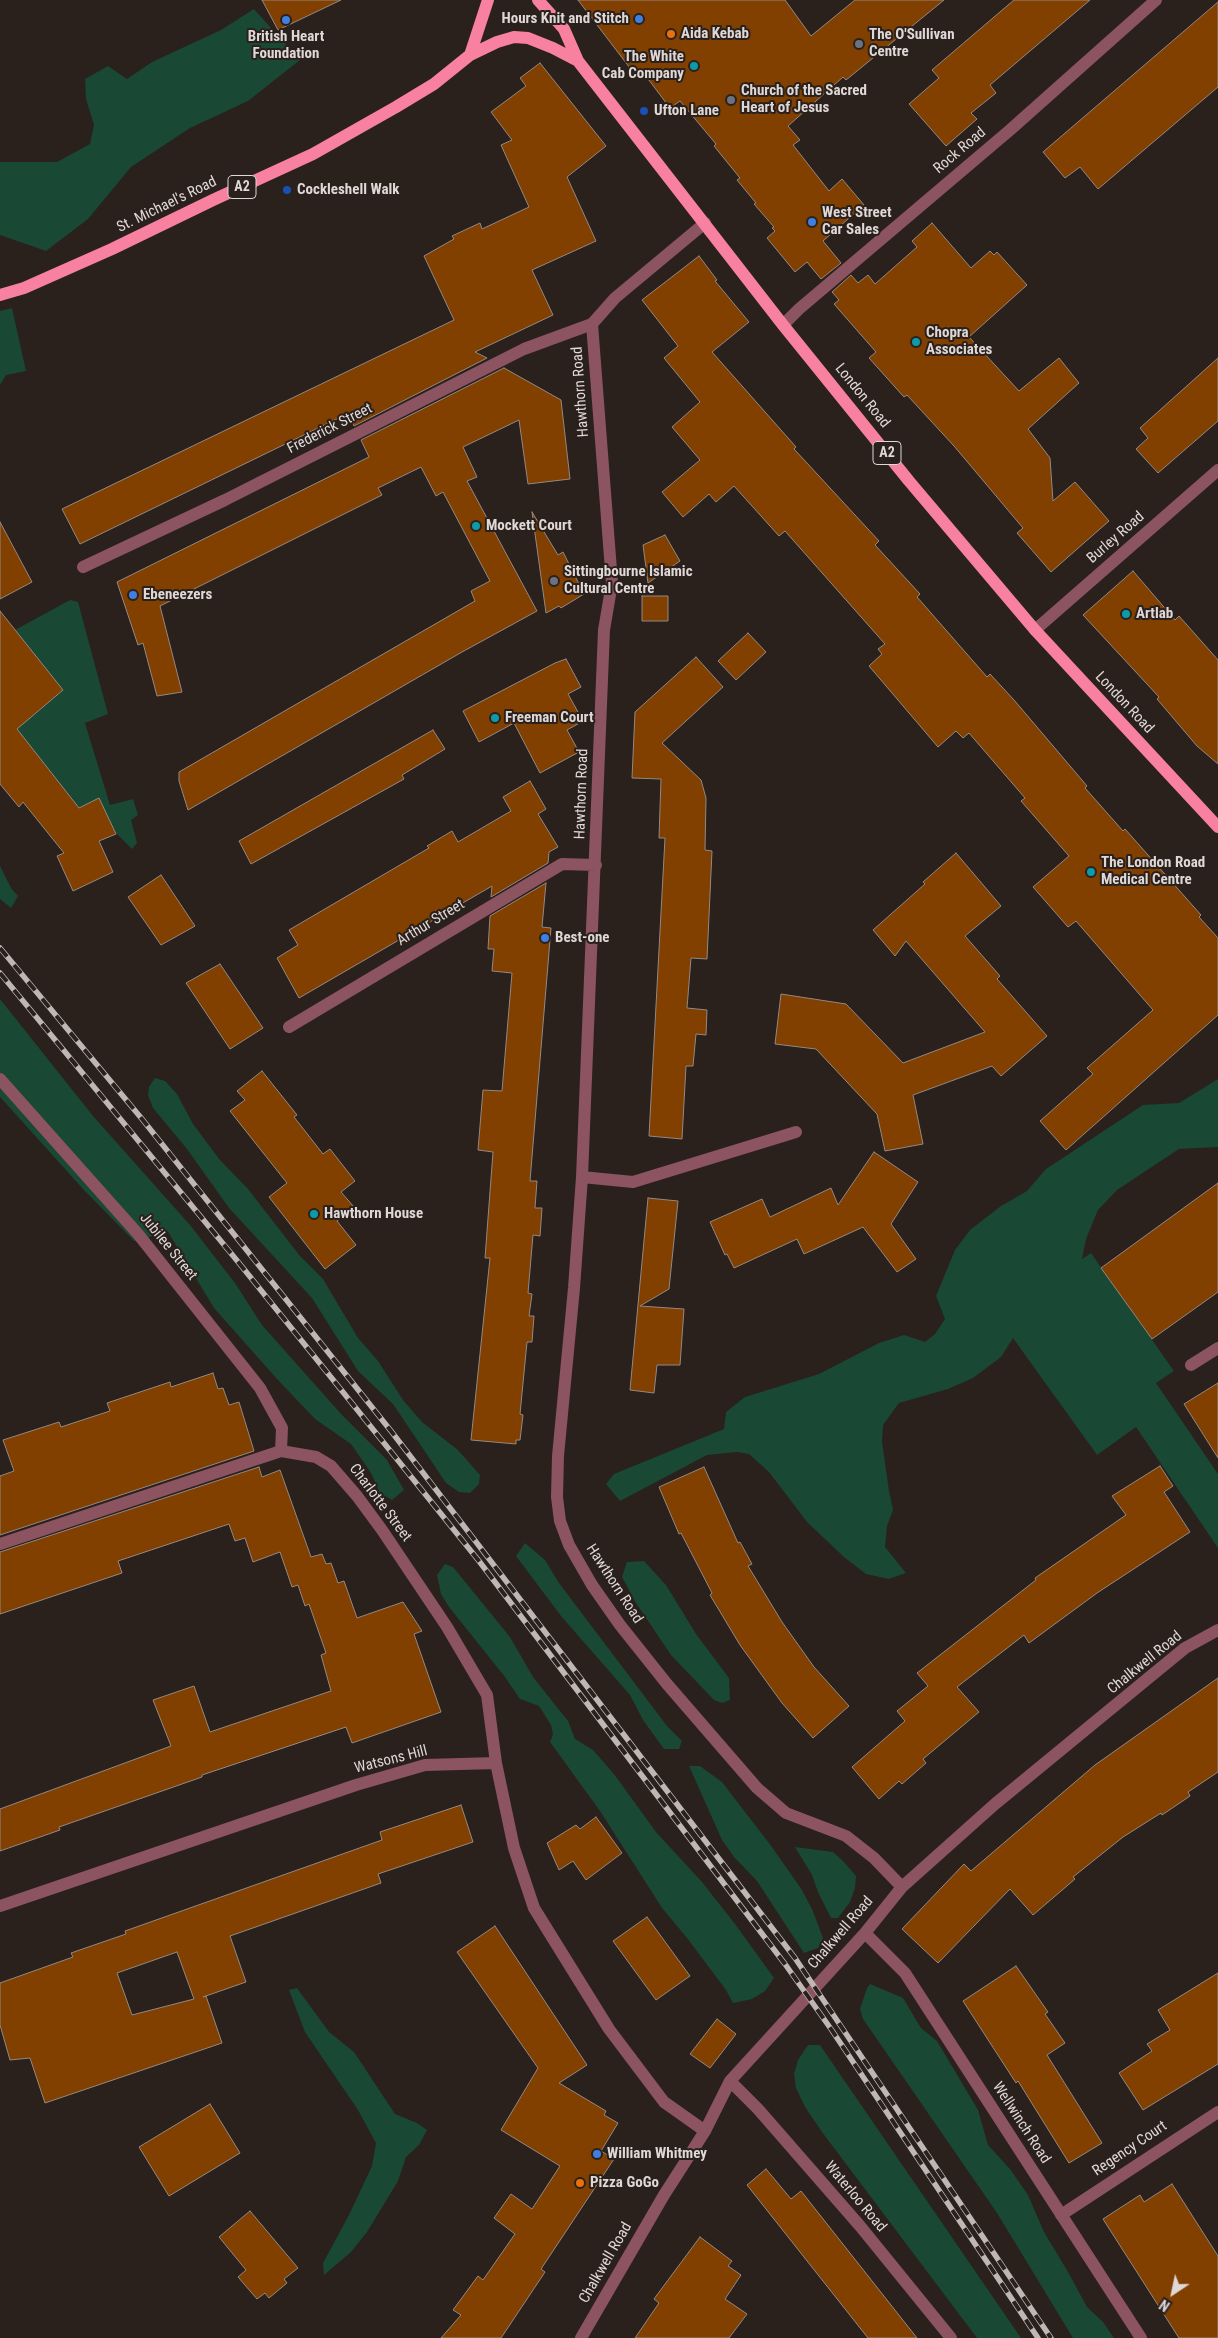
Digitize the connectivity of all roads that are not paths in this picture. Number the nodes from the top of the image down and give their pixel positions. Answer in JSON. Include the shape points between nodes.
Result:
{"nodes":[{"id":1,"x":488,"y":0,"type":"edge"},
{"id":2,"x":538,"y":0,"type":"edge"},
{"id":3,"x":1156,"y":0,"type":"edge"},
{"id":4,"x":470,"y":55,"type":"junction"},
{"id":5,"x":578,"y":61,"type":"junction"},
{"id":6,"x":705,"y":223,"type":"junction"},
{"id":7,"x":0,"y":295,"type":"edge"},
{"id":8,"x":592,"y":324,"type":"junction"},
{"id":9,"x":783,"y":325,"type":"junction"},
{"id":10,"x":1218,"y":470,"type":"edge"},
{"id":11,"x":83,"y":568,"type":"dead end"},
{"id":12,"x":1035,"y":630,"type":"junction"},
{"id":13,"x":1218,"y":827,"type":"edge"},
{"id":14,"x":596,"y":865,"type":"junction"},
{"id":15,"x":289,"y":1027,"type":"dead end"},
{"id":16,"x":0,"y":1079,"type":"edge"},
{"id":17,"x":796,"y":1132,"type":"dead end"},
{"id":18,"x":582,"y":1177,"type":"junction"},
{"id":19,"x":1218,"y":1348,"type":"edge"},
{"id":20,"x":1191,"y":1365,"type":"dead end"},
{"id":21,"x":281,"y":1451,"type":"junction"},
{"id":22,"x":0,"y":1544,"type":"edge"},
{"id":23,"x":1218,"y":1630,"type":"edge"},
{"id":24,"x":496,"y":1763,"type":"junction"},
{"id":25,"x":902,"y":1887,"type":"junction"},
{"id":26,"x":0,"y":1906,"type":"edge"},
{"id":27,"x":865,"y":1933,"type":"junction"},
{"id":28,"x":730,"y":2081,"type":"junction"},
{"id":29,"x":1218,"y":2112,"type":"edge"},
{"id":30,"x":705,"y":2131,"type":"junction"},
{"id":31,"x":1061,"y":2215,"type":"junction"},
{"id":32,"x":580,"y":2338,"type":"edge"},
{"id":33,"x":951,"y":2338,"type":"edge"},
{"id":34,"x":1142,"y":2338,"type":"edge"}],
"edges":[{"from":1,"to":4,"type":"main road","name":"St. Michael's Road","number":"A2"},
{"from":2,"to":5,"type":"main road","number":"A2","via":[[564,29]]},
{"from":3,"to":9,"type":"street","name":"Rock Road"},
{"from":4,"to":5,"type":"main road","name":"St. Michael's Road","number":"A2","via":[[497,42],[520,37],[542,43]]},
{"from":4,"to":7,"type":"main road","name":"St. Michael's Road","number":"A2","via":[[434,84],[313,154],[112,250]]},
{"from":5,"to":6,"type":"main road","name":"London Road","number":"A2"},
{"from":6,"to":8,"type":"street","via":[[615,298]]},
{"from":6,"to":9,"type":"main road","name":"London Road","number":"A2"},
{"from":8,"to":11,"type":"street","name":"Frederick Street","via":[[524,349]]},
{"from":8,"to":14,"type":"street","name":"Hawthorn Road","via":[[612,583],[604,630]]},
{"from":9,"to":12,"type":"main road","name":"London Road","number":"A2"},
{"from":10,"to":12,"type":"street","name":"Burley Road"},
{"from":12,"to":13,"type":"main road","name":"London Road","number":"A2"},
{"from":14,"to":15,"type":"street","name":"Arthur Street","via":[[562,864]]},
{"from":14,"to":18,"type":"street","name":"Hawthorn Road"},
{"from":16,"to":21,"type":"street","name":"Jubilee Street","via":[[138,1234],[260,1388],[282,1428]]},
{"from":17,"to":18,"type":"street","via":[[633,1182]]},
{"from":18,"to":25,"type":"street","name":"Hawthorn Road","via":[[558,1456],[560,1521],[570,1545],[620,1625],[757,1788],[786,1813],[846,1836],[874,1858]]},
{"from":19,"to":20,"type":"street"},
{"from":21,"to":22,"type":"street","name":"Charlotte Street"},
{"from":21,"to":24,"type":"street","name":"Charlotte Street","via":[[316,1457],[331,1466],[382,1530],[447,1627],[487,1695]]},
{"from":23,"to":25,"type":"street","name":"Chalkwell Road","via":[[1185,1648],[995,1804]]},
{"from":24,"to":26,"type":"street","name":"Watsons Hill","via":[[425,1765]]},
{"from":24,"to":30,"type":"street","via":[[514,1848],[534,1908],[609,2029],[664,2102]]},
{"from":25,"to":27,"type":"street","name":"Chalkwell Road"},
{"from":27,"to":28,"type":"street","name":"Chalkwell Road"},
{"from":27,"to":31,"type":"street","name":"Wellwinch Road","via":[[905,1972]]},
{"from":28,"to":30,"type":"street","name":"Chalkwell Road"},
{"from":28,"to":33,"type":"street","name":"Waterloo Road","via":[[860,2226]]},
{"from":29,"to":31,"type":"street","name":"Regency Court"},
{"from":30,"to":32,"type":"street","name":"Chalkwell Road"},
{"from":31,"to":34,"type":"street","name":"Wellwinch Road"}]}
